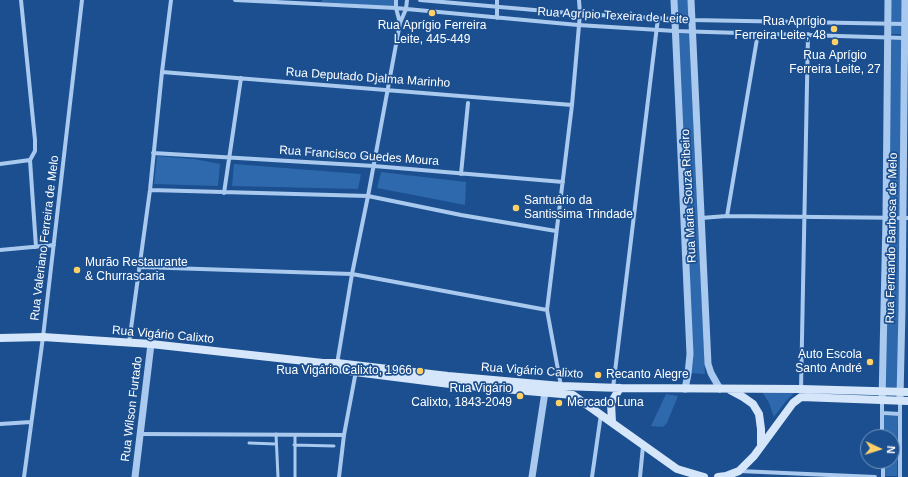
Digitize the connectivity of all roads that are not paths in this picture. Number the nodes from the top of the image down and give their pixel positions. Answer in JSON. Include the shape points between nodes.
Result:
{"nodes":[{"id":1,"x":21,"y":0,"type":"edge"},
{"id":2,"x":82,"y":0,"type":"edge"},
{"id":3,"x":171,"y":0,"type":"edge"},
{"id":4,"x":237,"y":0,"type":"edge"},
{"id":5,"x":396,"y":0,"type":"edge"},
{"id":6,"x":407,"y":0,"type":"edge"},
{"id":7,"x":420,"y":0,"type":"edge"},
{"id":8,"x":497,"y":0,"type":"edge"},
{"id":9,"x":580,"y":0,"type":"edge"},
{"id":10,"x":674,"y":0,"type":"edge"},
{"id":11,"x":691,"y":0,"type":"edge"},
{"id":12,"x":888,"y":0,"type":"edge"},
{"id":13,"x":905,"y":0,"type":"edge"},
{"id":14,"x":320,"y":2,"type":"edge"},
{"id":15,"x":497,"y":6,"type":"junction"},
{"id":16,"x":396,"y":8,"type":"junction"},
{"id":17,"x":406,"y":9,"type":"junction"},
{"id":18,"x":580,"y":14,"type":"junction"},
{"id":19,"x":906,"y":15,"type":"edge"},
{"id":20,"x":497,"y":18,"type":"junction"},
{"id":21,"x":658,"y":18,"type":"junction"},
{"id":22,"x":675,"y":18,"type":"junction"},
{"id":23,"x":692,"y":20,"type":"junction"},
{"id":24,"x":400,"y":23,"type":"junction"},
{"id":25,"x":888,"y":23,"type":"junction"},
{"id":26,"x":904,"y":24,"type":"junction"},
{"id":27,"x":578,"y":25,"type":"junction"},
{"id":28,"x":657,"y":30,"type":"junction"},
{"id":29,"x":692,"y":30,"type":"junction"},
{"id":30,"x":675,"y":31,"type":"junction"},
{"id":31,"x":758,"y":33,"type":"junction"},
{"id":32,"x":808,"y":34,"type":"junction"},
{"id":33,"x":888,"y":37,"type":"junction"},
{"id":34,"x":904,"y":38,"type":"junction"},
{"id":35,"x":162,"y":72,"type":"junction"},
{"id":36,"x":241,"y":78,"type":"junction"},
{"id":37,"x":388,"y":89,"type":"junction"},
{"id":38,"x":468,"y":103,"type":"dead end"},
{"id":39,"x":572,"y":105,"type":"junction"},
{"id":40,"x":153,"y":153,"type":"junction"},
{"id":41,"x":229,"y":158,"type":"junction"},
{"id":42,"x":30,"y":160,"type":"junction"},
{"id":43,"x":0,"y":164,"type":"edge"},
{"id":44,"x":374,"y":166,"type":"junction"},
{"id":45,"x":461,"y":174,"type":"junction"},
{"id":46,"x":563,"y":182,"type":"junction"},
{"id":47,"x":150,"y":190,"type":"junction"},
{"id":48,"x":224,"y":193,"type":"junction"},
{"id":49,"x":368,"y":196,"type":"junction"},
{"id":50,"x":727,"y":216,"type":"junction"},
{"id":51,"x":701,"y":218,"type":"junction"},
{"id":52,"x":804,"y":218,"type":"junction"},
{"id":53,"x":886,"y":218,"type":"junction"},
{"id":54,"x":906,"y":218,"type":"edge"},
{"id":55,"x":556,"y":231,"type":"junction"},
{"id":56,"x":54,"y":245,"type":"junction"},
{"id":57,"x":36,"y":247,"type":"junction"},
{"id":58,"x":0,"y":250,"type":"edge"},
{"id":59,"x":140,"y":267,"type":"junction"},
{"id":60,"x":352,"y":274,"type":"junction"},
{"id":61,"x":547,"y":310,"type":"junction"},
{"id":62,"x":43,"y":337,"type":"junction"},
{"id":63,"x":0,"y":338,"type":"edge"},
{"id":64,"x":129,"y":343,"type":"junction"},
{"id":65,"x":151,"y":344,"type":"junction"},
{"id":66,"x":337,"y":366,"type":"junction"},
{"id":67,"x":356,"y":368,"type":"junction"},
{"id":68,"x":561,"y":386,"type":"junction"},
{"id":69,"x":617,"y":388,"type":"junction"},
{"id":70,"x":685,"y":389,"type":"junction"},
{"id":71,"x":724,"y":389,"type":"junction"},
{"id":72,"x":801,"y":389,"type":"junction"},
{"id":73,"x":883,"y":391,"type":"junction"},
{"id":74,"x":546,"y":392,"type":"junction"},
{"id":75,"x":904,"y":392,"type":"edge"},
{"id":76,"x":882,"y":400,"type":"junction"},
{"id":77,"x":904,"y":401,"type":"edge"},
{"id":78,"x":882,"y":413,"type":"junction"},
{"id":79,"x":601,"y":414,"type":"junction"},
{"id":80,"x":900,"y":414,"type":"junction"},
{"id":81,"x":31,"y":422,"type":"junction"},
{"id":82,"x":612,"y":422,"type":"junction"},
{"id":83,"x":0,"y":424,"type":"edge"},
{"id":84,"x":882,"y":429,"type":"edge"},
{"id":85,"x":140,"y":434,"type":"junction"},
{"id":86,"x":276,"y":434,"type":"junction"},
{"id":87,"x":295,"y":435,"type":"junction"},
{"id":88,"x":344,"y":435,"type":"junction"},
{"id":89,"x":249,"y":443,"type":"dead end"},
{"id":90,"x":276,"y":444,"type":"junction"},
{"id":91,"x":761,"y":444,"type":"junction"},
{"id":92,"x":294,"y":445,"type":"junction"},
{"id":93,"x":643,"y":445,"type":"junction"},
{"id":94,"x":334,"y":446,"type":"dead end"},
{"id":95,"x":739,"y":471,"type":"junction"},
{"id":96,"x":24,"y":477,"type":"edge"},
{"id":97,"x":135,"y":477,"type":"edge"},
{"id":98,"x":278,"y":477,"type":"edge"},
{"id":99,"x":295,"y":477,"type":"edge"},
{"id":100,"x":339,"y":477,"type":"edge"},
{"id":101,"x":532,"y":477,"type":"edge"},
{"id":102,"x":592,"y":477,"type":"edge"},
{"id":103,"x":640,"y":477,"type":"edge"},
{"id":104,"x":704,"y":477,"type":"edge"},
{"id":105,"x":718,"y":477,"type":"edge"},
{"id":106,"x":869,"y":477,"type":"edge"},
{"id":107,"x":875,"y":477,"type":"edge"},
{"id":108,"x":900,"y":477,"type":"edge"}],
"edges":[{"from":1,"to":42,"type":"street","via":[[35,146]]},
{"from":2,"to":56,"type":"street","name":"Rua Valeriano Ferreira de Melo"},
{"from":3,"to":35,"type":"street"},
{"from":4,"to":14,"type":"street","name":"Rua Agrípio Texeira de Leite"},
{"from":5,"to":16,"type":"street"},
{"from":6,"to":17,"type":"street"},
{"from":7,"to":15,"type":"street","name":"Rua Agrípio Texeira de Leite"},
{"from":8,"to":15,"type":"street"},
{"from":9,"to":18,"type":"street"},
{"from":10,"to":22,"type":"street","name":"Rua Maria Souza Ribeiro"},
{"from":11,"to":23,"type":"street","name":"Rua Maria Souza Ribeiro"},
{"from":12,"to":25,"type":"street","name":"Rua Fernando Barbosa de Melo"},
{"from":13,"to":19,"type":"street","name":"Rua Fernando Barbosa de Melo"},
{"from":14,"to":16,"type":"street","name":"Rua Agrípio Texeira de Leite"},
{"from":15,"to":18,"type":"street","name":"Rua Agrípio Texeira de Leite"},
{"from":15,"to":20,"type":"street"},
{"from":16,"to":17,"type":"street","name":"Rua Agrípio Texeira de Leite"},
{"from":16,"to":24,"type":"street"},
{"from":17,"to":20,"type":"street","name":"Rua Agrípio Texeira de Leite"},
{"from":17,"to":24,"type":"street"},
{"from":18,"to":21,"type":"street","name":"Rua Agrípio Texeira de Leite"},
{"from":18,"to":27,"type":"street"},
{"from":19,"to":26,"type":"street","name":"Rua Fernando Barbosa de Melo"},
{"from":20,"to":27,"type":"street","name":"Rua Agrípio Texeira de Leite"},
{"from":21,"to":22,"type":"street","name":"Rua Agrípio Texeira de Leite"},
{"from":21,"to":28,"type":"street"},
{"from":22,"to":23,"type":"street","name":"Rua Agrípio Texeira de Leite"},
{"from":22,"to":30,"type":"street","name":"Rua Maria Souza Ribeiro"},
{"from":23,"to":25,"type":"street","name":"Rua Agrípio Texeira de Leite"},
{"from":23,"to":29,"type":"street","name":"Rua Maria Souza Ribeiro"},
{"from":24,"to":37,"type":"street"},
{"from":25,"to":26,"type":"street","name":"Rua Agrípio Texeira de Leite"},
{"from":25,"to":33,"type":"street","name":"Rua Fernando Barbosa de Melo"},
{"from":26,"to":34,"type":"street","name":"Rua Fernando Barbosa de Melo"},
{"from":27,"to":28,"type":"street","name":"Rua Agrípio Texeira de Leite"},
{"from":27,"to":39,"type":"street"},
{"from":28,"to":30,"type":"street","name":"Rua Agrípio Texeira de Leite"},
{"from":28,"to":69,"type":"street"},
{"from":29,"to":30,"type":"street","name":"Rua Agrípio Texeira de Leite"},
{"from":29,"to":31,"type":"street","name":"Rua Agrípio Texeira de Leite"},
{"from":29,"to":51,"type":"street","name":"Rua Maria Souza Ribeiro"},
{"from":30,"to":70,"type":"street","name":"Rua Maria Souza Ribeiro","via":[[690,354]]},
{"from":31,"to":32,"type":"street","name":"Rua Agrípio Texeira de Leite"},
{"from":31,"to":50,"type":"street"},
{"from":32,"to":33,"type":"street","name":"Rua Agrípio Texeira de Leite"},
{"from":32,"to":52,"type":"street"},
{"from":33,"to":34,"type":"street","name":"Rua Agrípio Texeira de Leite"},
{"from":33,"to":53,"type":"street","name":"Rua Fernando Barbosa de Melo"},
{"from":34,"to":54,"type":"street","name":"Rua Fernando Barbosa de Melo"},
{"from":35,"to":36,"type":"street","name":"Rua Deputado Djalma Marinho"},
{"from":35,"to":40,"type":"street"},
{"from":36,"to":37,"type":"street","name":"Rua Deputado Djalma Marinho"},
{"from":36,"to":41,"type":"street"},
{"from":37,"to":39,"type":"street","name":"Rua Deputado Djalma Marinho"},
{"from":37,"to":44,"type":"street"},
{"from":38,"to":45,"type":"street"},
{"from":39,"to":46,"type":"street"},
{"from":40,"to":41,"type":"street","name":"Rua Francisco Guedes Moura"},
{"from":40,"to":47,"type":"street"},
{"from":41,"to":44,"type":"street","name":"Rua Francisco Guedes Moura"},
{"from":41,"to":48,"type":"street"},
{"from":42,"to":43,"type":"street"},
{"from":42,"to":57,"type":"street"},
{"from":44,"to":45,"type":"street","name":"Rua Francisco Guedes Moura"},
{"from":44,"to":49,"type":"street"},
{"from":45,"to":46,"type":"street","name":"Rua Francisco Guedes Moura"},
{"from":46,"to":55,"type":"street"},
{"from":47,"to":48,"type":"street"},
{"from":47,"to":59,"type":"street"},
{"from":48,"to":49,"type":"street"},
{"from":49,"to":55,"type":"street"},
{"from":49,"to":60,"type":"street"},
{"from":50,"to":51,"type":"street"},
{"from":50,"to":52,"type":"street"},
{"from":51,"to":71,"type":"street","name":"Rua Maria Souza Ribeiro","via":[[708,364],[711,373]]},
{"from":52,"to":53,"type":"street"},
{"from":52,"to":72,"type":"street"},
{"from":53,"to":54,"type":"street"},
{"from":53,"to":73,"type":"street","name":"Rua Fernando Barbosa de Melo"},
{"from":54,"to":75,"type":"street","name":"Rua Fernando Barbosa de Melo","via":[[902,310]]},
{"from":55,"to":61,"type":"street"},
{"from":56,"to":57,"type":"street"},
{"from":56,"to":62,"type":"street","name":"Rua Valeriano Ferreira de Melo"},
{"from":57,"to":58,"type":"street"},
{"from":59,"to":60,"type":"street"},
{"from":59,"to":64,"type":"street"},
{"from":60,"to":61,"type":"street"},
{"from":60,"to":66,"type":"street"},
{"from":61,"to":68,"type":"street"},
{"from":62,"to":63,"type":"main road","name":"Rua Vigário Calixto"},
{"from":62,"to":64,"type":"main road","name":"Rua Vigário Calixto"},
{"from":62,"to":81,"type":"street","name":"Rua Valeriano Ferreira de Melo"},
{"from":64,"to":65,"type":"main road","name":"Rua Vigário Calixto"},
{"from":65,"to":66,"type":"main road","name":"Rua Vigário Calixto"},
{"from":65,"to":85,"type":"street","name":"Rua Wilson Furtado"},
{"from":66,"to":67,"type":"main road","name":"Rua Vigário Calixto"},
{"from":67,"to":68,"type":"main road","name":"Rua Vigário Calixto"},
{"from":67,"to":74,"type":"main road","name":"Rua Vigário Calixto","via":[[458,385]]},
{"from":67,"to":88,"type":"street"},
{"from":68,"to":69,"type":"main road","name":"Rua Vigário Calixto"},
{"from":69,"to":70,"type":"main road","name":"Rua Vigário Calixto"},
{"from":69,"to":82,"type":"main road","via":[[611,403]]},
{"from":70,"to":71,"type":"main road","name":"Rua Vigário Calixto"},
{"from":71,"to":72,"type":"main road","name":"Rua Vigário Calixto"},
{"from":71,"to":91,"type":"main road","via":[[743,396],[753,404],[759,414]]},
{"from":72,"to":73,"type":"main road","name":"Rua Vigário Calixto"},
{"from":73,"to":75,"type":"main road","name":"Rua Vigário Calixto"},
{"from":73,"to":76,"type":"street","name":"Rua Fernando Barbosa de Melo"},
{"from":74,"to":79,"type":"main road","name":"Rua Vigário Calixto","via":[[573,395]]},
{"from":74,"to":101,"type":"street"},
{"from":75,"to":77,"type":"street","name":"Rua Fernando Barbosa de Melo"},
{"from":76,"to":77,"type":"main road"},
{"from":76,"to":78,"type":"street"},
{"from":76,"to":91,"type":"main road","via":[[801,397],[793,403]]},
{"from":77,"to":80,"type":"street","name":"Rua Fernando Barbosa de Melo"},
{"from":78,"to":80,"type":"street"},
{"from":78,"to":84,"type":"street"},
{"from":79,"to":82,"type":"main road","name":"Rua Vigário Calixto"},
{"from":79,"to":102,"type":"street"},
{"from":80,"to":108,"type":"street","name":"Rua Fernando Barbosa de Melo"},
{"from":81,"to":83,"type":"street"},
{"from":81,"to":96,"type":"street","name":"Rua Valeriano Ferreira de Melo"},
{"from":82,"to":93,"type":"main road","name":"Rua Vigário Calixto"},
{"from":85,"to":86,"type":"street"},
{"from":85,"to":97,"type":"street","name":"Rua Wilson Furtado"},
{"from":86,"to":87,"type":"street"},
{"from":86,"to":90,"type":"lane"},
{"from":87,"to":88,"type":"street"},
{"from":87,"to":92,"type":"lane"},
{"from":88,"to":100,"type":"street"},
{"from":89,"to":90,"type":"lane"},
{"from":90,"to":98,"type":"lane"},
{"from":91,"to":95,"type":"main road","via":[[754,456]]},
{"from":92,"to":94,"type":"lane"},
{"from":92,"to":99,"type":"lane"},
{"from":93,"to":103,"type":"street"},
{"from":93,"to":104,"type":"main road","name":"Rua Vigário Calixto","via":[[677,469]]},
{"from":95,"to":105,"type":"main road"},
{"from":95,"to":106,"type":"street"},
{"from":106,"to":107,"type":"street"}]}
